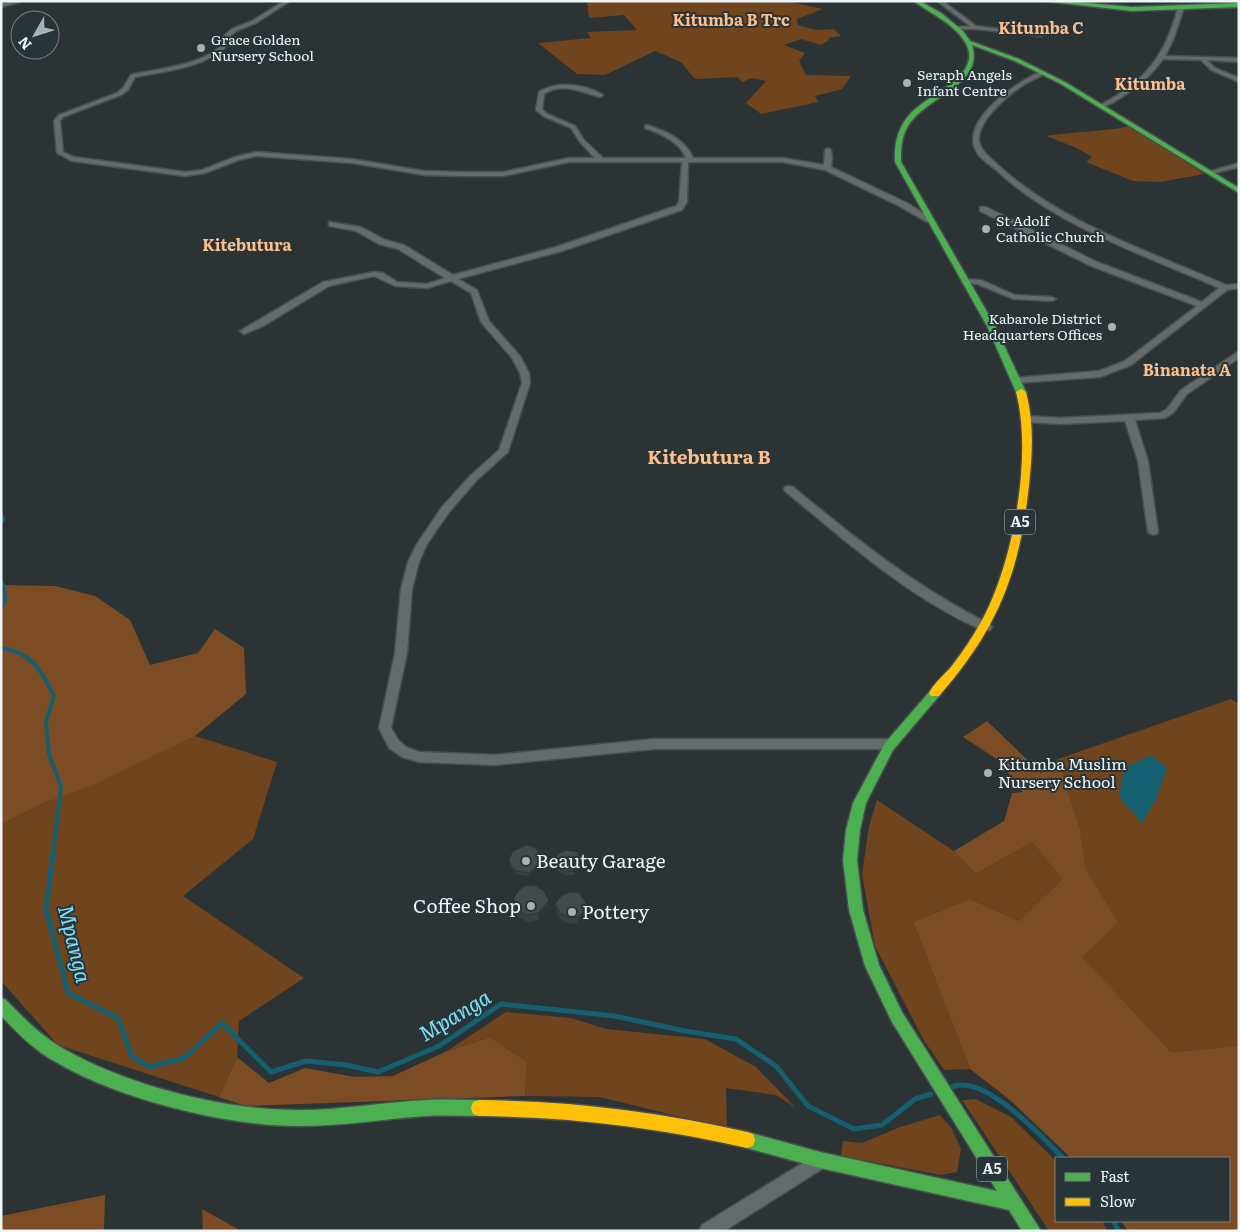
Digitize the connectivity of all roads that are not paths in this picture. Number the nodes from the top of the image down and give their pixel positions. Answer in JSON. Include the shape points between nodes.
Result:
{"nodes":[{"id":1,"x":21,"y":1,"type":"edge"},
{"id":2,"x":288,"y":1,"type":"edge"},
{"id":3,"x":916,"y":1,"type":"edge"},
{"id":4,"x":1051,"y":2,"type":"edge"},
{"id":5,"x":1239,"y":5,"type":"edge"},
{"id":6,"x":1,"y":6,"type":"edge"},
{"id":7,"x":936,"y":6,"type":"edge"},
{"id":8,"x":1180,"y":8,"type":"junction"},
{"id":9,"x":961,"y":23,"type":"junction"},
{"id":10,"x":976,"y":27,"type":"junction"},
{"id":11,"x":1041,"y":34,"type":"dead end"},
{"id":12,"x":969,"y":42,"type":"junction"},
{"id":13,"x":1160,"y":57,"type":"junction"},
{"id":14,"x":1203,"y":59,"type":"junction"},
{"id":15,"x":1239,"y":60,"type":"edge"},
{"id":16,"x":1042,"y":73,"type":"junction"},
{"id":17,"x":1239,"y":80,"type":"edge"},
{"id":18,"x":600,"y":95,"type":"dead end"},
{"id":19,"x":1102,"y":106,"type":"junction"},
{"id":20,"x":647,"y":127,"type":"dead end"},
{"id":21,"x":828,"y":150,"type":"dead end"},
{"id":22,"x":601,"y":160,"type":"junction"},
{"id":23,"x":688,"y":161,"type":"junction"},
{"id":24,"x":1239,"y":165,"type":"edge"},
{"id":25,"x":827,"y":168,"type":"junction"},
{"id":26,"x":1211,"y":172,"type":"junction"},
{"id":27,"x":1239,"y":191,"type":"edge"},
{"id":28,"x":983,"y":209,"type":"dead end"},
{"id":29,"x":930,"y":220,"type":"junction"},
{"id":30,"x":332,"y":224,"type":"dead end"},
{"id":31,"x":454,"y":279,"type":"junction"},
{"id":32,"x":964,"y":281,"type":"junction"},
{"id":33,"x":1239,"y":286,"type":"edge"},
{"id":34,"x":1225,"y":288,"type":"junction"},
{"id":35,"x":1052,"y":299,"type":"dead end"},
{"id":36,"x":1202,"y":305,"type":"junction"},
{"id":37,"x":244,"y":331,"type":"dead end"},
{"id":38,"x":1239,"y":354,"type":"edge"},
{"id":39,"x":1015,"y":380,"type":"junction"},
{"id":40,"x":1129,"y":417,"type":"junction"},
{"id":41,"x":1027,"y":419,"type":"junction"},
{"id":42,"x":789,"y":489,"type":"dead end"},
{"id":43,"x":1153,"y":532,"type":"dead end"},
{"id":44,"x":986,"y":627,"type":"junction"},
{"id":45,"x":891,"y":744,"type":"junction"},
{"id":46,"x":1,"y":1005,"type":"edge"},
{"id":47,"x":820,"y":1160,"type":"junction"},
{"id":48,"x":1014,"y":1203,"type":"junction"},
{"id":49,"x":708,"y":1231,"type":"edge"},
{"id":50,"x":1032,"y":1231,"type":"edge"}],
"edges":[{"from":1,"to":6,"type":"street"},
{"from":2,"to":22,"type":"street","via":[[227,34],[223,49],[179,66],[134,76],[119,94],[60,116],[60,154],[72,159],[185,174],[203,172],[256,154],[352,161],[415,172],[462,174],[502,174],[569,160]]},
{"from":3,"to":7,"type":"main road"},
{"from":4,"to":8,"type":"main road","via":[[1122,9]]},
{"from":5,"to":8,"type":"main road"},
{"from":7,"to":9,"type":"main road"},
{"from":8,"to":13,"type":"street","via":[[1177,25]]},
{"from":9,"to":10,"type":"street"},
{"from":9,"to":10,"type":"street"},
{"from":9,"to":12,"type":"main road"},
{"from":10,"to":11,"type":"street"},
{"from":12,"to":16,"type":"main road"},
{"from":12,"to":29,"type":"main road","number":"A5","via":[[972,54],[968,71],[913,113],[897,139],[898,162]]},
{"from":13,"to":14,"type":"street"},
{"from":13,"to":19,"type":"street","via":[[1138,86]]},
{"from":14,"to":15,"type":"street"},
{"from":14,"to":17,"type":"street","via":[[1213,69]]},
{"from":16,"to":19,"type":"main road"},
{"from":16,"to":34,"type":"street","via":[[1021,83],[992,108],[975,138],[979,151],[1016,185],[1053,207],[1146,254]]},
{"from":18,"to":22,"type":"street","via":[[563,85],[555,86],[541,93],[538,110],[573,127]]},
{"from":19,"to":26,"type":"main road"},
{"from":20,"to":23,"type":"street","via":[[672,134],[686,150]]},
{"from":21,"to":25,"type":"street"},
{"from":22,"to":23,"type":"street"},
{"from":23,"to":25,"type":"street","via":[[776,160]]},
{"from":23,"to":31,"type":"street","via":[[683,202],[679,208],[559,249],[475,270]]},
{"from":24,"to":26,"type":"street"},
{"from":25,"to":29,"type":"street"},
{"from":26,"to":27,"type":"main road"},
{"from":28,"to":36,"type":"street","via":[[1094,264]]},
{"from":29,"to":32,"type":"main road","number":"A5"},
{"from":30,"to":31,"type":"street","via":[[358,229],[382,242],[401,247]]},
{"from":31,"to":37,"type":"street","via":[[413,286],[395,284],[374,274],[332,282]]},
{"from":31,"to":45,"type":"street","via":[[474,292],[480,313],[522,364],[526,383],[506,447],[462,489],[435,524],[417,555],[408,579],[401,652],[385,728],[388,739],[407,754],[419,757],[496,760],[654,744]]},
{"from":32,"to":35,"type":"street","via":[[978,282],[1014,297]]},
{"from":32,"to":39,"type":"main road","number":"A5","via":[[991,326]]},
{"from":33,"to":34,"type":"street"},
{"from":34,"to":36,"type":"street"},
{"from":36,"to":39,"type":"street","via":[[1153,345],[1111,371],[1088,376]]},
{"from":38,"to":40,"type":"street","via":[[1184,392],[1164,416]]},
{"from":39,"to":41,"type":"main road","number":"A5"},
{"from":40,"to":41,"type":"street","via":[[1060,421]]},
{"from":40,"to":43,"type":"street","via":[[1143,461]]},
{"from":41,"to":44,"type":"main road","number":"A5","via":[[1023,502],[1013,557],[1001,596]]},
{"from":42,"to":44,"type":"street","via":[[900,577],[934,600]]},
{"from":44,"to":45,"type":"main road","number":"A5","via":[[958,667]]},
{"from":45,"to":48,"type":"main road","number":"A5","via":[[859,804],[852,839],[851,875],[866,952],[882,990],[928,1070]]},
{"from":46,"to":47,"type":"main road","via":[[54,1052],[110,1078],[165,1097],[244,1114],[283,1118],[334,1117],[446,1108],[599,1112],[712,1131]]},
{"from":47,"to":48,"type":"main road"},
{"from":47,"to":49,"type":"street"},
{"from":48,"to":50,"type":"main road","number":"A5"}]}
